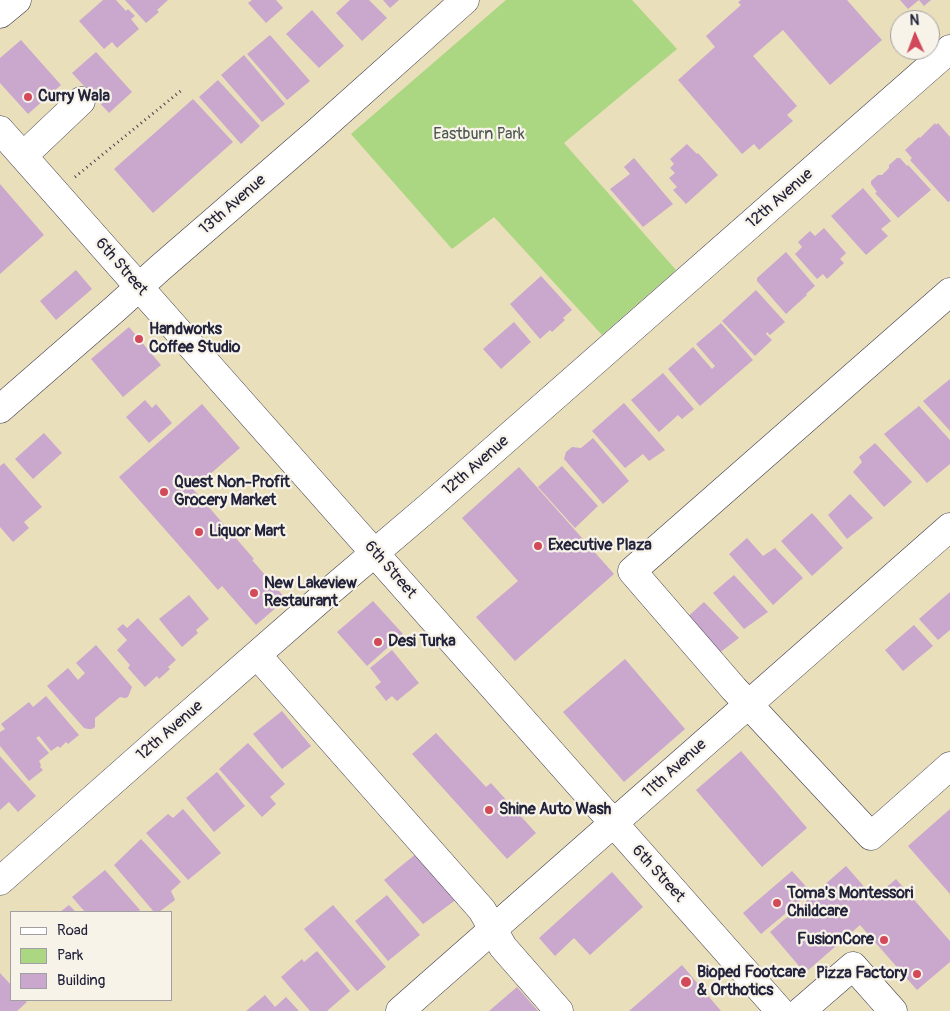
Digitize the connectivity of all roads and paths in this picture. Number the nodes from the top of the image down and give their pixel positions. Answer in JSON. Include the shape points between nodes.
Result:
{"nodes":[{"id":1,"x":16,"y":0,"type":"edge"},
{"id":2,"x":465,"y":0,"type":"edge"},
{"id":3,"x":0,"y":14,"type":"edge"},
{"id":4,"x":950,"y":49,"type":"edge"},
{"id":5,"x":183,"y":89,"type":"dead end"},
{"id":6,"x":82,"y":101,"type":"dead end"},
{"id":7,"x":0,"y":130,"type":"edge"},
{"id":8,"x":23,"y":156,"type":"junction"},
{"id":9,"x":74,"y":178,"type":"dead end"},
{"id":10,"x":139,"y":287,"type":"junction"},
{"id":11,"x":950,"y":292,"type":"edge"},
{"id":12,"x":0,"y":409,"type":"edge"},
{"id":13,"x":950,"y":527,"type":"edge"},
{"id":14,"x":375,"y":553,"type":"junction"},
{"id":15,"x":258,"y":655,"type":"junction"},
{"id":16,"x":748,"y":704,"type":"junction"},
{"id":17,"x":950,"y":766,"type":"edge"},
{"id":18,"x":614,"y":823,"type":"junction"},
{"id":19,"x":0,"y":881,"type":"edge"},
{"id":20,"x":493,"y":928,"type":"junction"},
{"id":21,"x":400,"y":1011,"type":"edge"},
{"id":22,"x":559,"y":1011,"type":"edge"},
{"id":23,"x":780,"y":1011,"type":"edge"},
{"id":24,"x":801,"y":1011,"type":"edge"},
{"id":25,"x":893,"y":1011,"type":"edge"}],
"edges":[{"from":1,"to":3,"type":"street"},
{"from":2,"to":10,"type":"street","name":"13th Avenue"},
{"from":4,"to":14,"type":"street","name":"12th Avenue"},
{"from":5,"to":9,"type":"path"},
{"from":6,"to":8,"type":"street"},
{"from":7,"to":8,"type":"street","name":"6th Street"},
{"from":8,"to":10,"type":"street","name":"6th Street"},
{"from":10,"to":12,"type":"street","name":"13th Avenue"},
{"from":10,"to":14,"type":"street","name":"6th Street"},
{"from":11,"to":16,"type":"street","via":[[632,571]]},
{"from":13,"to":16,"type":"street","name":"11th Avenue"},
{"from":14,"to":15,"type":"street","name":"12th Avenue"},
{"from":14,"to":18,"type":"street","name":"6th Street"},
{"from":15,"to":19,"type":"street","name":"12th Avenue"},
{"from":15,"to":20,"type":"street","via":[[482,910]]},
{"from":16,"to":17,"type":"street","via":[[871,836]]},
{"from":16,"to":18,"type":"street","name":"11th Avenue"},
{"from":18,"to":20,"type":"street","name":"11th Avenue"},
{"from":18,"to":23,"type":"street","name":"6th Street"},
{"from":20,"to":21,"type":"street","name":"11th Avenue"},
{"from":20,"to":22,"type":"street","via":[[503,947]]},
{"from":24,"to":25,"type":"street","via":[[853,966]]}]}
